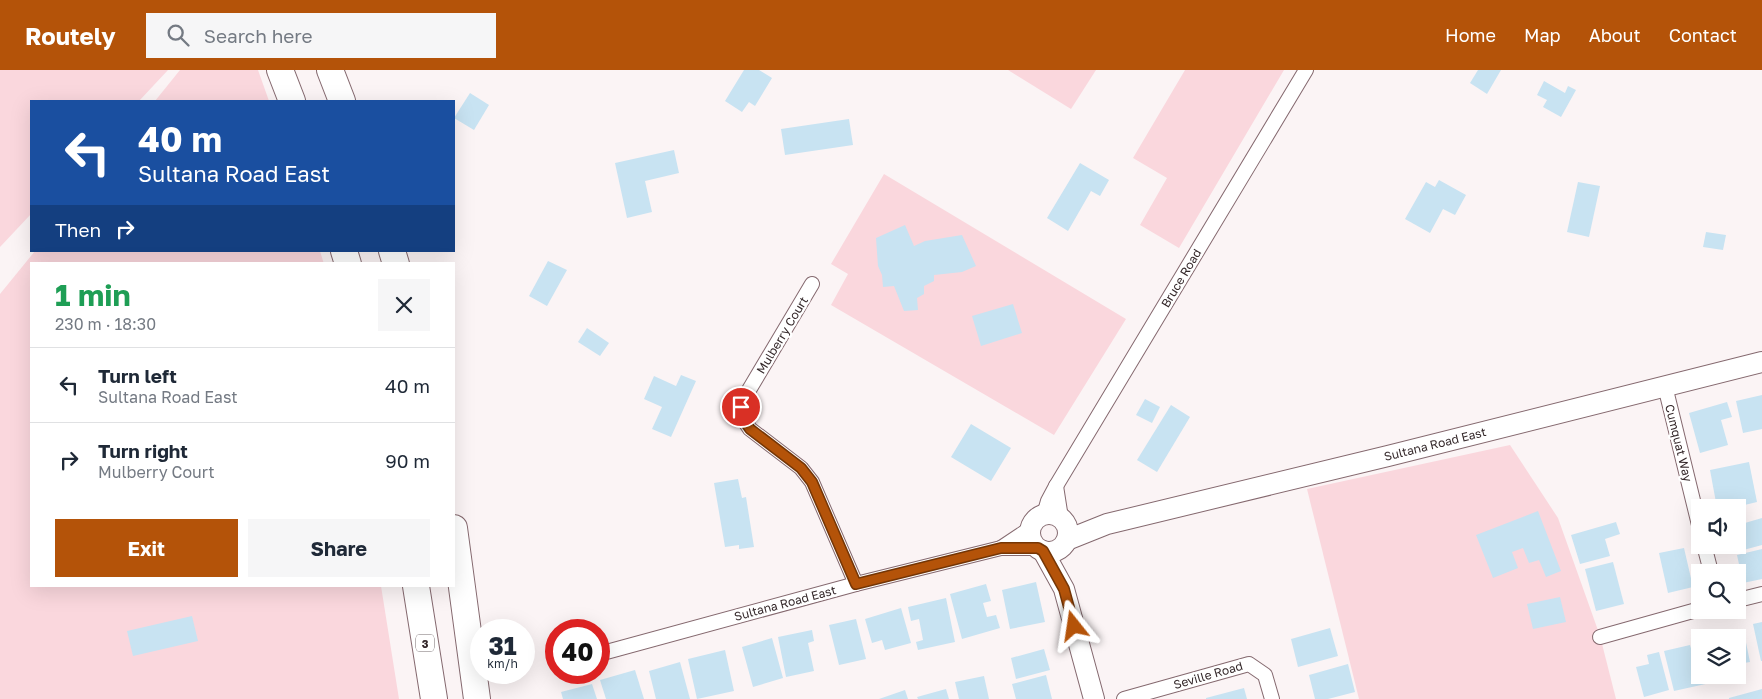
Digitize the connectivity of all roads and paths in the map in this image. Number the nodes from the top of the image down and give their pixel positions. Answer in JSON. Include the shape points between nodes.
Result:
{"nodes":[{"id":1,"x":280,"y":70,"type":"edge"},
{"id":2,"x":330,"y":70,"type":"edge"},
{"id":3,"x":1306,"y":70,"type":"edge"},
{"id":4,"x":292,"y":100,"type":"edge"},
{"id":5,"x":342,"y":100,"type":"edge"},
{"id":6,"x":812,"y":284,"type":"dead end"},
{"id":7,"x":1762,"y":362,"type":"edge"},
{"id":8,"x":1665,"y":386,"type":"junction"},
{"id":9,"x":1693,"y":499,"type":"edge"},
{"id":10,"x":1055,"y":528,"type":"junction"},
{"id":11,"x":455,"y":535,"type":"edge"},
{"id":12,"x":1001,"y":548,"type":"junction"},
{"id":13,"x":1040,"y":550,"type":"junction"},
{"id":14,"x":856,"y":584,"type":"junction"},
{"id":15,"x":416,"y":587,"type":"edge"},
{"id":16,"x":1064,"y":589,"type":"junction"},
{"id":17,"x":1762,"y":594,"type":"edge"},
{"id":18,"x":1746,"y":598,"type":"edge"},
{"id":19,"x":1691,"y":611,"type":"edge"},
{"id":20,"x":1600,"y":636,"type":"dead end"},
{"id":21,"x":610,"y":651,"type":"edge"},
{"id":22,"x":434,"y":699,"type":"edge"},
{"id":23,"x":477,"y":699,"type":"edge"},
{"id":24,"x":1094,"y":699,"type":"edge"},
{"id":25,"x":1124,"y":699,"type":"edge"},
{"id":26,"x":1272,"y":699,"type":"edge"}],
"edges":[{"from":1,"to":4,"type":"highway"},
{"from":2,"to":5,"type":"highway"},
{"from":3,"to":10,"type":"street","name":"Bruce Road","via":[[1056,486],[1048,501]]},
{"from":6,"to":14,"type":"street","name":"Mulberry Court","via":[[741,407],[750,429],[801,468],[812,482]]},
{"from":7,"to":8,"type":"street","name":"Sultana Road East"},
{"from":8,"to":9,"type":"street","name":"Cumquat Way"},
{"from":8,"to":10,"type":"street","name":"Sultana Road East","via":[[1107,524]]},
{"from":10,"to":12,"type":"street","name":"Sultana Road East"},
{"from":10,"to":13,"type":"street","via":[[1056,550]]},
{"from":10,"to":16,"type":"street"},
{"from":11,"to":23,"type":"highway"},
{"from":12,"to":13,"type":"street","name":"Sultana Road East"},
{"from":12,"to":14,"type":"street","name":"Sultana Road East"},
{"from":13,"to":16,"type":"street"},
{"from":14,"to":21,"type":"street","name":"Sultana Road East"},
{"from":15,"to":22,"type":"highway","number":"3"},
{"from":16,"to":24,"type":"street"},
{"from":17,"to":18,"type":"street"},
{"from":19,"to":20,"type":"street"},
{"from":25,"to":26,"type":"street","name":"Seville Road","via":[[1249,664],[1265,675]]}]}
